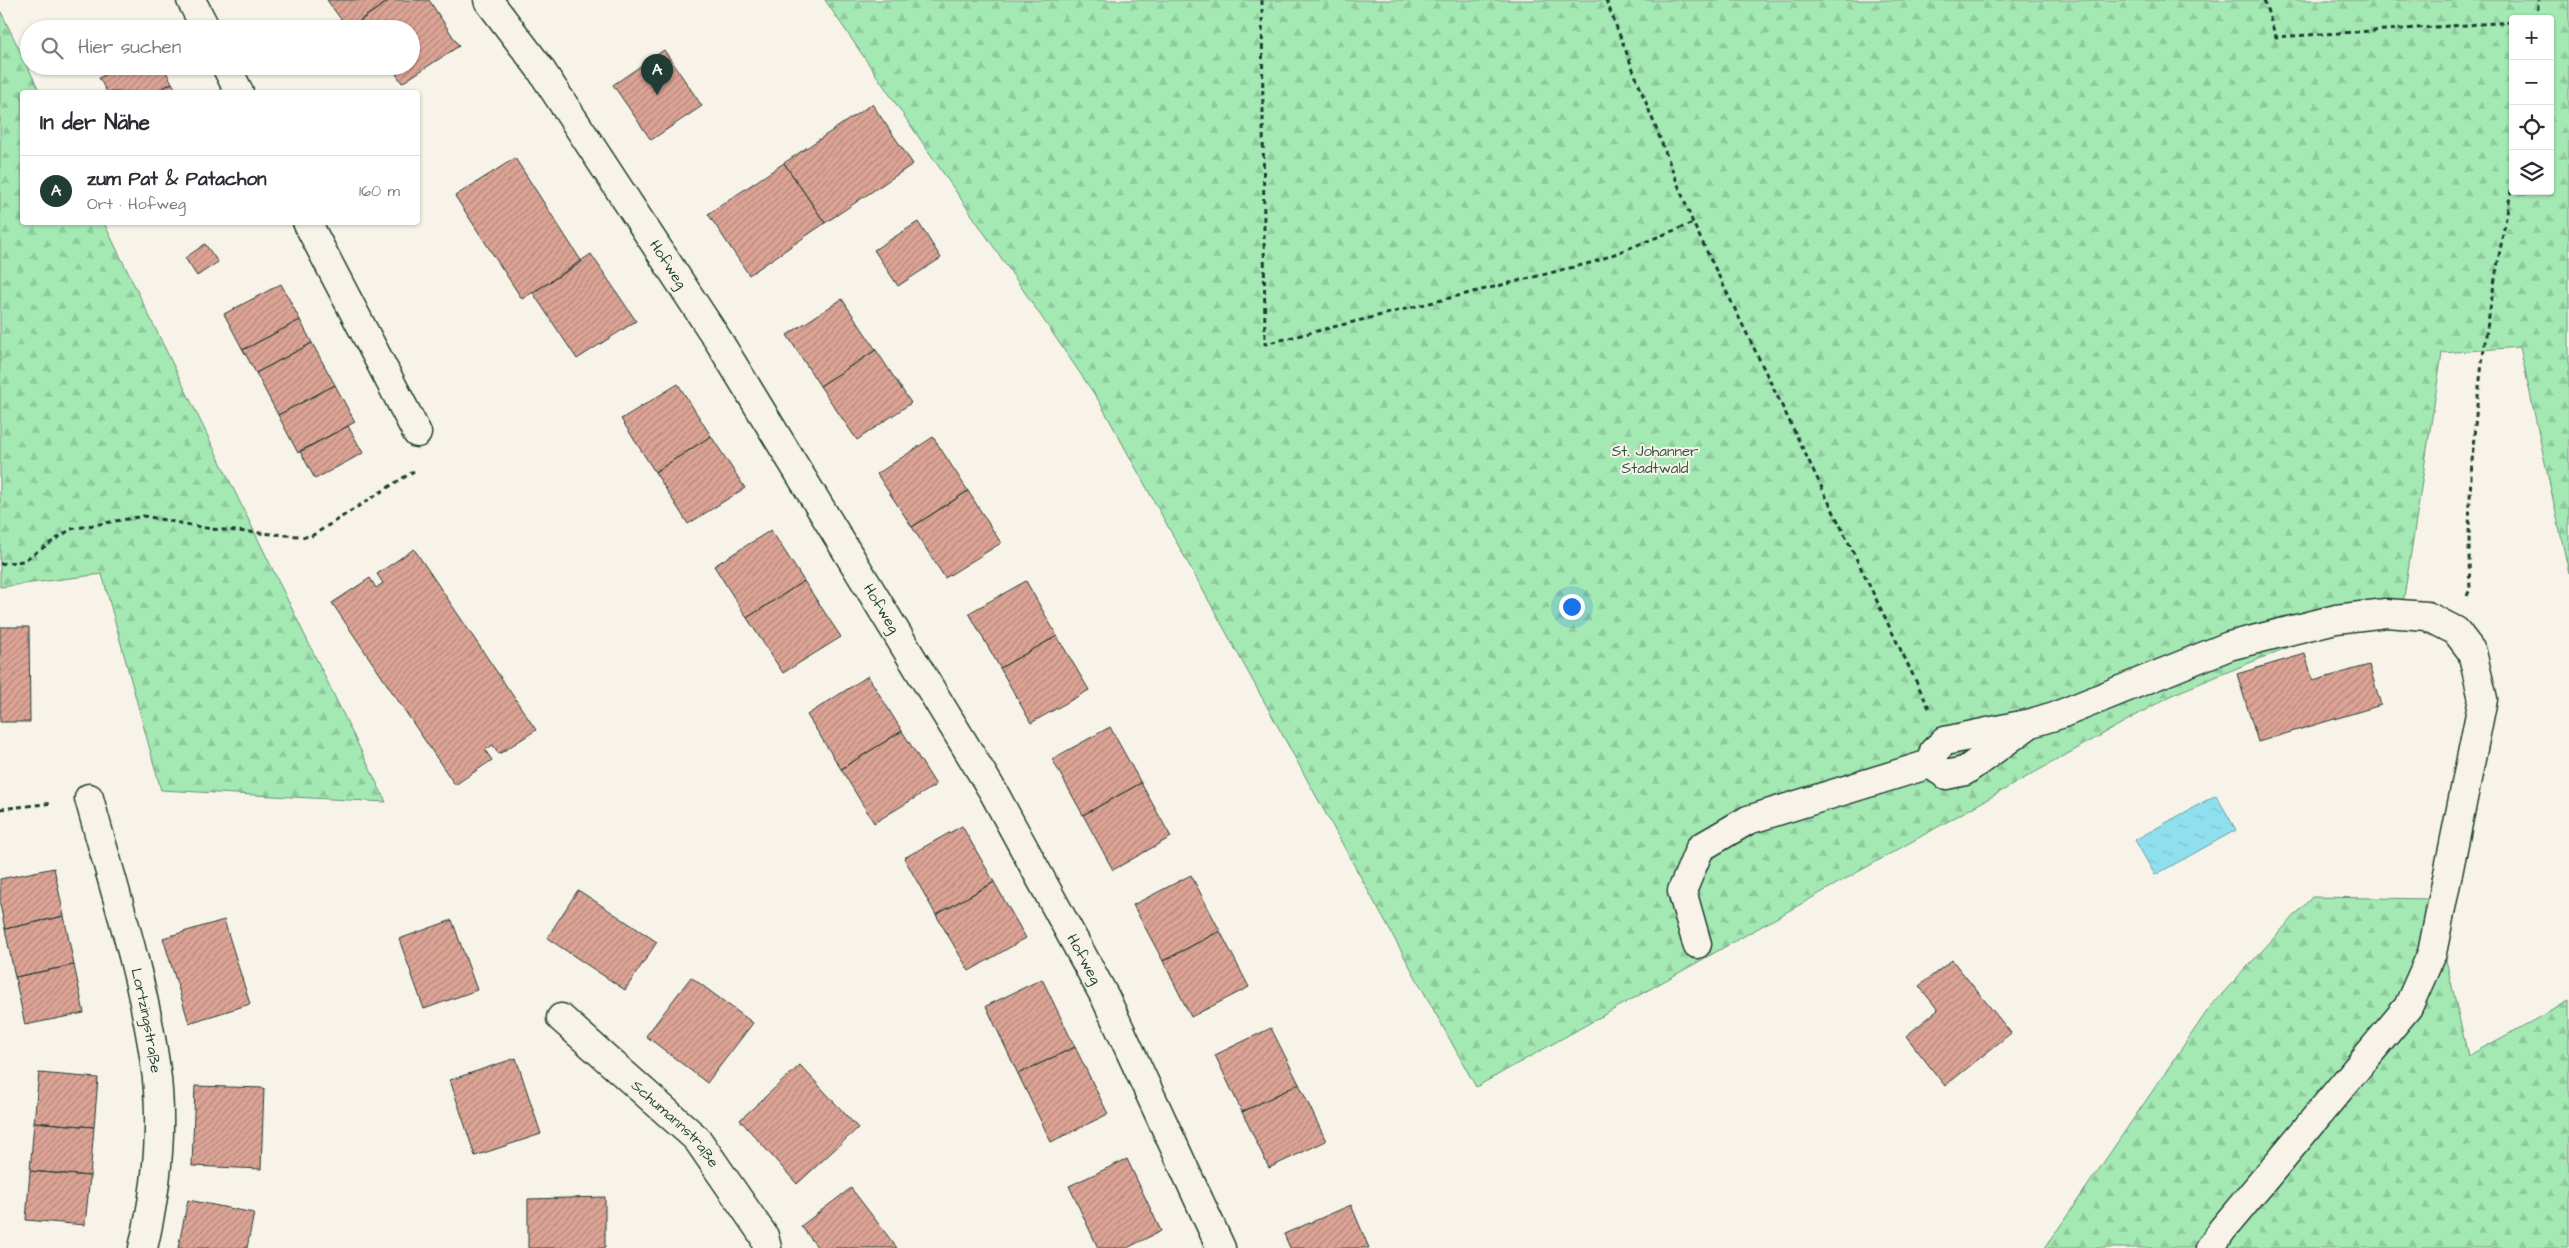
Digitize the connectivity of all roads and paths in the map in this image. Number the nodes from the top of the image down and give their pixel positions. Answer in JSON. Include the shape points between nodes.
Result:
{"nodes":[{"id":1,"x":191,"y":0,"type":"edge"},
{"id":2,"x":488,"y":0,"type":"edge"},
{"id":3,"x":1262,"y":0,"type":"edge"},
{"id":4,"x":1606,"y":0,"type":"edge"},
{"id":5,"x":2264,"y":0,"type":"edge"},
{"id":6,"x":2539,"y":0,"type":"edge"},
{"id":7,"x":2537,"y":15,"type":"edge"},
{"id":8,"x":201,"y":20,"type":"edge"},
{"id":9,"x":2509,"y":22,"type":"edge"},
{"id":10,"x":230,"y":75,"type":"edge"},
{"id":11,"x":238,"y":90,"type":"edge"},
{"id":12,"x":2510,"y":195,"type":"edge"},
{"id":13,"x":1693,"y":223,"type":"junction"},
{"id":14,"x":309,"y":225,"type":"edge"},
{"id":15,"x":417,"y":433,"type":"dead end"},
{"id":16,"x":418,"y":469,"type":"dead end"},
{"id":17,"x":0,"y":564,"type":"edge"},
{"id":18,"x":2456,"y":631,"type":"junction"},
{"id":19,"x":2031,"y":723,"type":"junction"},
{"id":20,"x":1945,"y":741,"type":"junction"},
{"id":21,"x":1930,"y":764,"type":"junction"},
{"id":22,"x":89,"y":798,"type":"joint"},
{"id":23,"x":0,"y":809,"type":"edge"},
{"id":24,"x":1696,"y":944,"type":"dead end"},
{"id":25,"x":561,"y":1018,"type":"dead end"},
{"id":26,"x":143,"y":1248,"type":"edge"},
{"id":27,"x":767,"y":1248,"type":"edge"},
{"id":28,"x":1221,"y":1248,"type":"edge"},
{"id":29,"x":2210,"y":1248,"type":"edge"}],
"edges":[{"from":1,"to":8,"type":"street"},
{"from":2,"to":28,"type":"street","name":"Hofweg","via":[[539,67],[718,340],[994,793],[1106,999]]},
{"from":3,"to":13,"type":"path","via":[[1264,344],[1594,262]]},
{"from":4,"to":13,"type":"path"},
{"from":5,"to":9,"type":"path","via":[[2276,37]]},
{"from":6,"to":7,"type":"path"},
{"from":10,"to":11,"type":"street"},
{"from":12,"to":18,"type":"path","via":[[2492,293],[2472,457],[2468,540],[2470,589]]},
{"from":13,"to":20,"type":"path"},
{"from":14,"to":15,"type":"street"},
{"from":16,"to":17,"type":"path","via":[[310,538],[211,529],[144,516],[71,529],[23,561]]},
{"from":18,"to":19,"type":"street","via":[[2427,616],[2386,613],[2336,619],[2229,646]]},
{"from":18,"to":29,"type":"street","via":[[2472,652],[2483,699],[2432,953],[2408,1007]]},
{"from":19,"to":20,"type":"street"},
{"from":19,"to":21,"type":"street","via":[[1965,771],[1946,775]]},
{"from":20,"to":21,"type":"street","via":[[1934,751]]},
{"from":21,"to":24,"type":"street","via":[[1748,820],[1700,848],[1682,891]]},
{"from":22,"to":23,"type":"path"},
{"from":22,"to":26,"type":"street","name":"Lortzingstraße","via":[[137,974],[155,1065],[158,1127],[154,1196]]},
{"from":25,"to":27,"type":"street","name":"Schumannstraße","via":[[697,1139],[764,1236]]}]}
